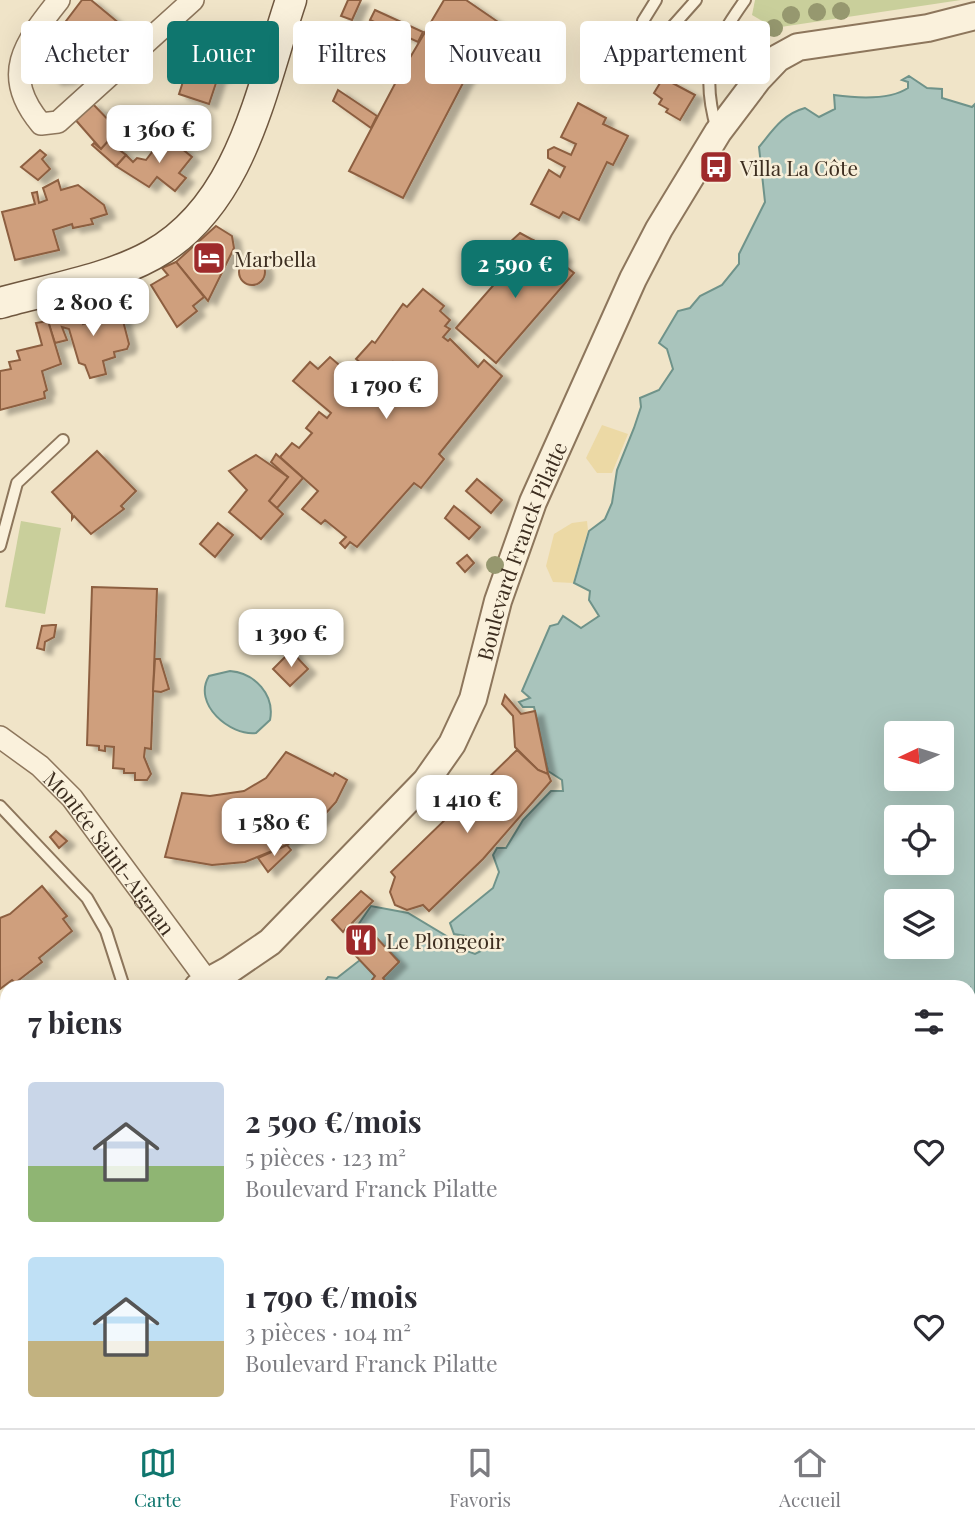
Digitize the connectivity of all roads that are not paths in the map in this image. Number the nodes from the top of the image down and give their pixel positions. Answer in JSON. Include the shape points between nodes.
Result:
{"nodes":[{"id":1,"x":59,"y":0,"type":"edge"},
{"id":2,"x":193,"y":0,"type":"edge"},
{"id":3,"x":292,"y":0,"type":"edge"},
{"id":4,"x":656,"y":0,"type":"edge"},
{"id":5,"x":696,"y":0,"type":"edge"},
{"id":6,"x":745,"y":0,"type":"edge"},
{"id":7,"x":975,"y":16,"type":"edge"},
{"id":8,"x":718,"y":132,"type":"junction"},
{"id":9,"x":0,"y":303,"type":"edge"},
{"id":10,"x":63,"y":440,"type":"dead end"},
{"id":11,"x":0,"y":546,"type":"edge"},
{"id":12,"x":0,"y":737,"type":"edge"},
{"id":13,"x":0,"y":806,"type":"edge"},
{"id":14,"x":122,"y":980,"type":"edge"},
{"id":15,"x":200,"y":980,"type":"edge"},
{"id":16,"x":209,"y":980,"type":"edge"}],
"edges":[{"from":1,"to":2,"type":"street","via":[[38,26],[17,68],[17,87],[41,124],[58,122]]},
{"from":3,"to":9,"type":"main road","via":[[241,150],[205,211],[152,255]]},
{"from":4,"to":5,"type":"lane","via":[[643,21],[643,34],[652,41],[664,36]]},
{"from":6,"to":8,"type":"lane","via":[[711,59],[708,98]]},
{"from":7,"to":8,"type":"street","name":"Boulevard Franck Pilatte","via":[[928,28],[798,47],[778,58],[758,79]]},
{"from":8,"to":16,"type":"street","name":"Boulevard Franck Pilatte","via":[[642,261],[544,475],[501,592],[473,699],[452,744],[426,781],[271,942]]},
{"from":10,"to":11,"type":"lane","via":[[17,483]]},
{"from":12,"to":15,"type":"street","name":"Montée Saint-Aignan","via":[[40,766],[72,798]]},
{"from":13,"to":14,"type":"lane","via":[[87,898],[106,931]]}]}
